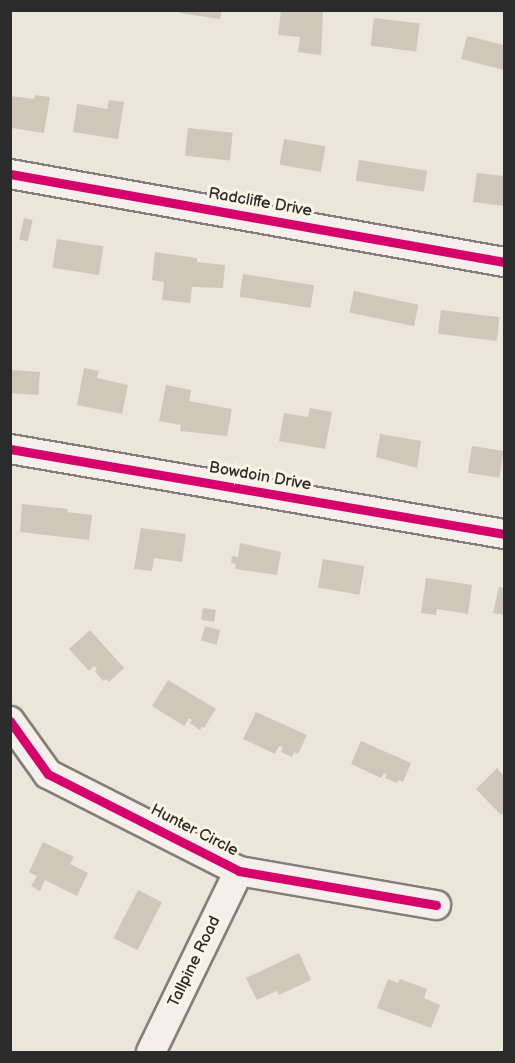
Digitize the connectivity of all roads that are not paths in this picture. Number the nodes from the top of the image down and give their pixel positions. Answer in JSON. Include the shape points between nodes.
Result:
{"nodes":[{"id":1,"x":10,"y":174,"type":"edge"},
{"id":2,"x":504,"y":262,"type":"edge"},
{"id":3,"x":10,"y":449,"type":"edge"},
{"id":4,"x":504,"y":534,"type":"edge"},
{"id":5,"x":10,"y":721,"type":"edge"},
{"id":6,"x":239,"y":871,"type":"junction"},
{"id":7,"x":436,"y":905,"type":"dead end"},
{"id":8,"x":151,"y":1053,"type":"edge"}],
"edges":[{"from":1,"to":2,"type":"street","name":"Radcliffe Drive"},
{"from":3,"to":4,"type":"street","name":"Bowdoin Drive"},
{"from":5,"to":6,"type":"street","name":"Hunter Circle","via":[[48,774]]},
{"from":6,"to":7,"type":"street","name":"Hunter Circle"},
{"from":6,"to":8,"type":"street","name":"Tallpine Road"}]}
